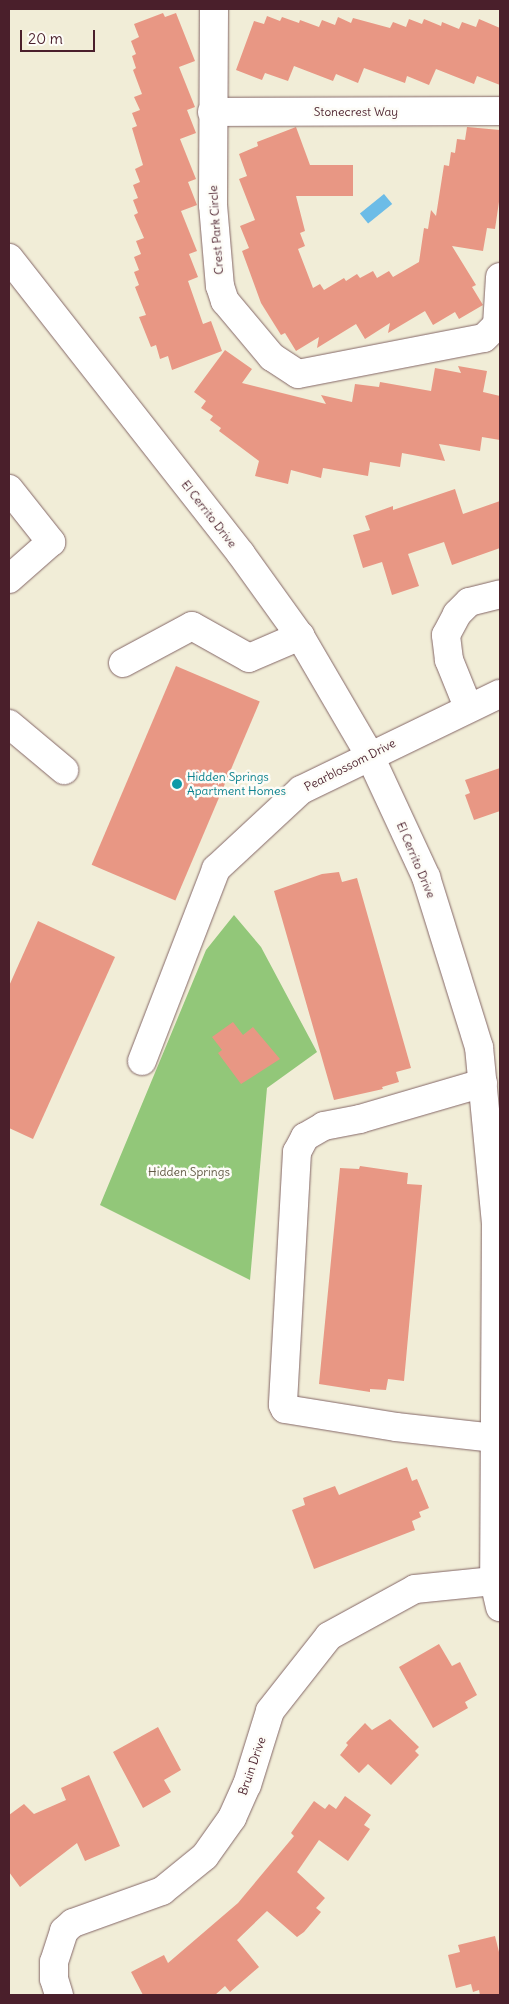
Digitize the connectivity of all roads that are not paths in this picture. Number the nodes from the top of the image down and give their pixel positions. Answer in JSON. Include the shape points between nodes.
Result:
{"nodes":[{"id":1,"x":214,"y":9,"type":"edge"},
{"id":2,"x":500,"y":111,"type":"edge"},
{"id":3,"x":212,"y":112,"type":"junction"},
{"id":4,"x":9,"y":258,"type":"edge"},
{"id":5,"x":500,"y":277,"type":"edge"},
{"id":6,"x":9,"y":488,"type":"edge"},
{"id":7,"x":9,"y":579,"type":"edge"},
{"id":8,"x":500,"y":594,"type":"edge"},
{"id":9,"x":300,"y":636,"type":"junction"},
{"id":10,"x":123,"y":663,"type":"dead end"},
{"id":11,"x":500,"y":694,"type":"edge"},
{"id":12,"x":468,"y":708,"type":"junction"},
{"id":13,"x":9,"y":724,"type":"edge"},
{"id":14,"x":369,"y":754,"type":"junction"},
{"id":15,"x":64,"y":770,"type":"dead end"},
{"id":16,"x":142,"y":1061,"type":"dead end"},
{"id":17,"x":483,"y":1083,"type":"junction"},
{"id":18,"x":494,"y":1438,"type":"junction"},
{"id":19,"x":494,"y":1581,"type":"junction"},
{"id":20,"x":500,"y":1607,"type":"edge"},
{"id":21,"x":60,"y":1995,"type":"edge"}],
"edges":[{"from":1,"to":3,"type":"street","name":"Crest Park Circle"},
{"from":2,"to":3,"type":"street","name":"Stonecrest Way"},
{"from":3,"to":5,"type":"street","name":"Crest Park Circle","via":[[220,286],[225,301],[272,357],[298,374],[484,338],[497,325]]},
{"from":4,"to":9,"type":"street","name":"El Cerrito Drive","via":[[241,554]]},
{"from":6,"to":7,"type":"street","via":[[51,542]]},
{"from":8,"to":12,"type":"street","via":[[469,602],[457,614],[446,634],[449,660]]},
{"from":9,"to":10,"type":"street","via":[[249,658],[192,626]]},
{"from":9,"to":14,"type":"street","name":"El Cerrito Drive"},
{"from":11,"to":12,"type":"street","name":"Pearblossom Drive"},
{"from":12,"to":14,"type":"street","name":"Pearblossom Drive"},
{"from":13,"to":15,"type":"street"},
{"from":14,"to":16,"type":"street","name":"Pearblossom Drive","via":[[301,790],[216,869]]},
{"from":14,"to":17,"type":"street","name":"El Cerrito Drive","via":[[426,878],[479,1047]]},
{"from":17,"to":18,"type":"street","name":"El Cerrito Drive","via":[[496,1223]]},
{"from":17,"to":18,"type":"street","via":[[360,1119],[324,1126],[305,1137],[297,1152],[283,1405],[285,1409],[396,1427]]},
{"from":18,"to":19,"type":"street","name":"El Cerrito Drive"},
{"from":19,"to":20,"type":"street","name":"El Cerrito Drive"},
{"from":19,"to":21,"type":"street","name":"Bruin Drive","via":[[415,1589],[329,1636],[270,1711],[247,1785],[232,1818],[205,1856],[162,1891],[72,1923],[64,1931],[54,1962],[54,1979]]}]}
